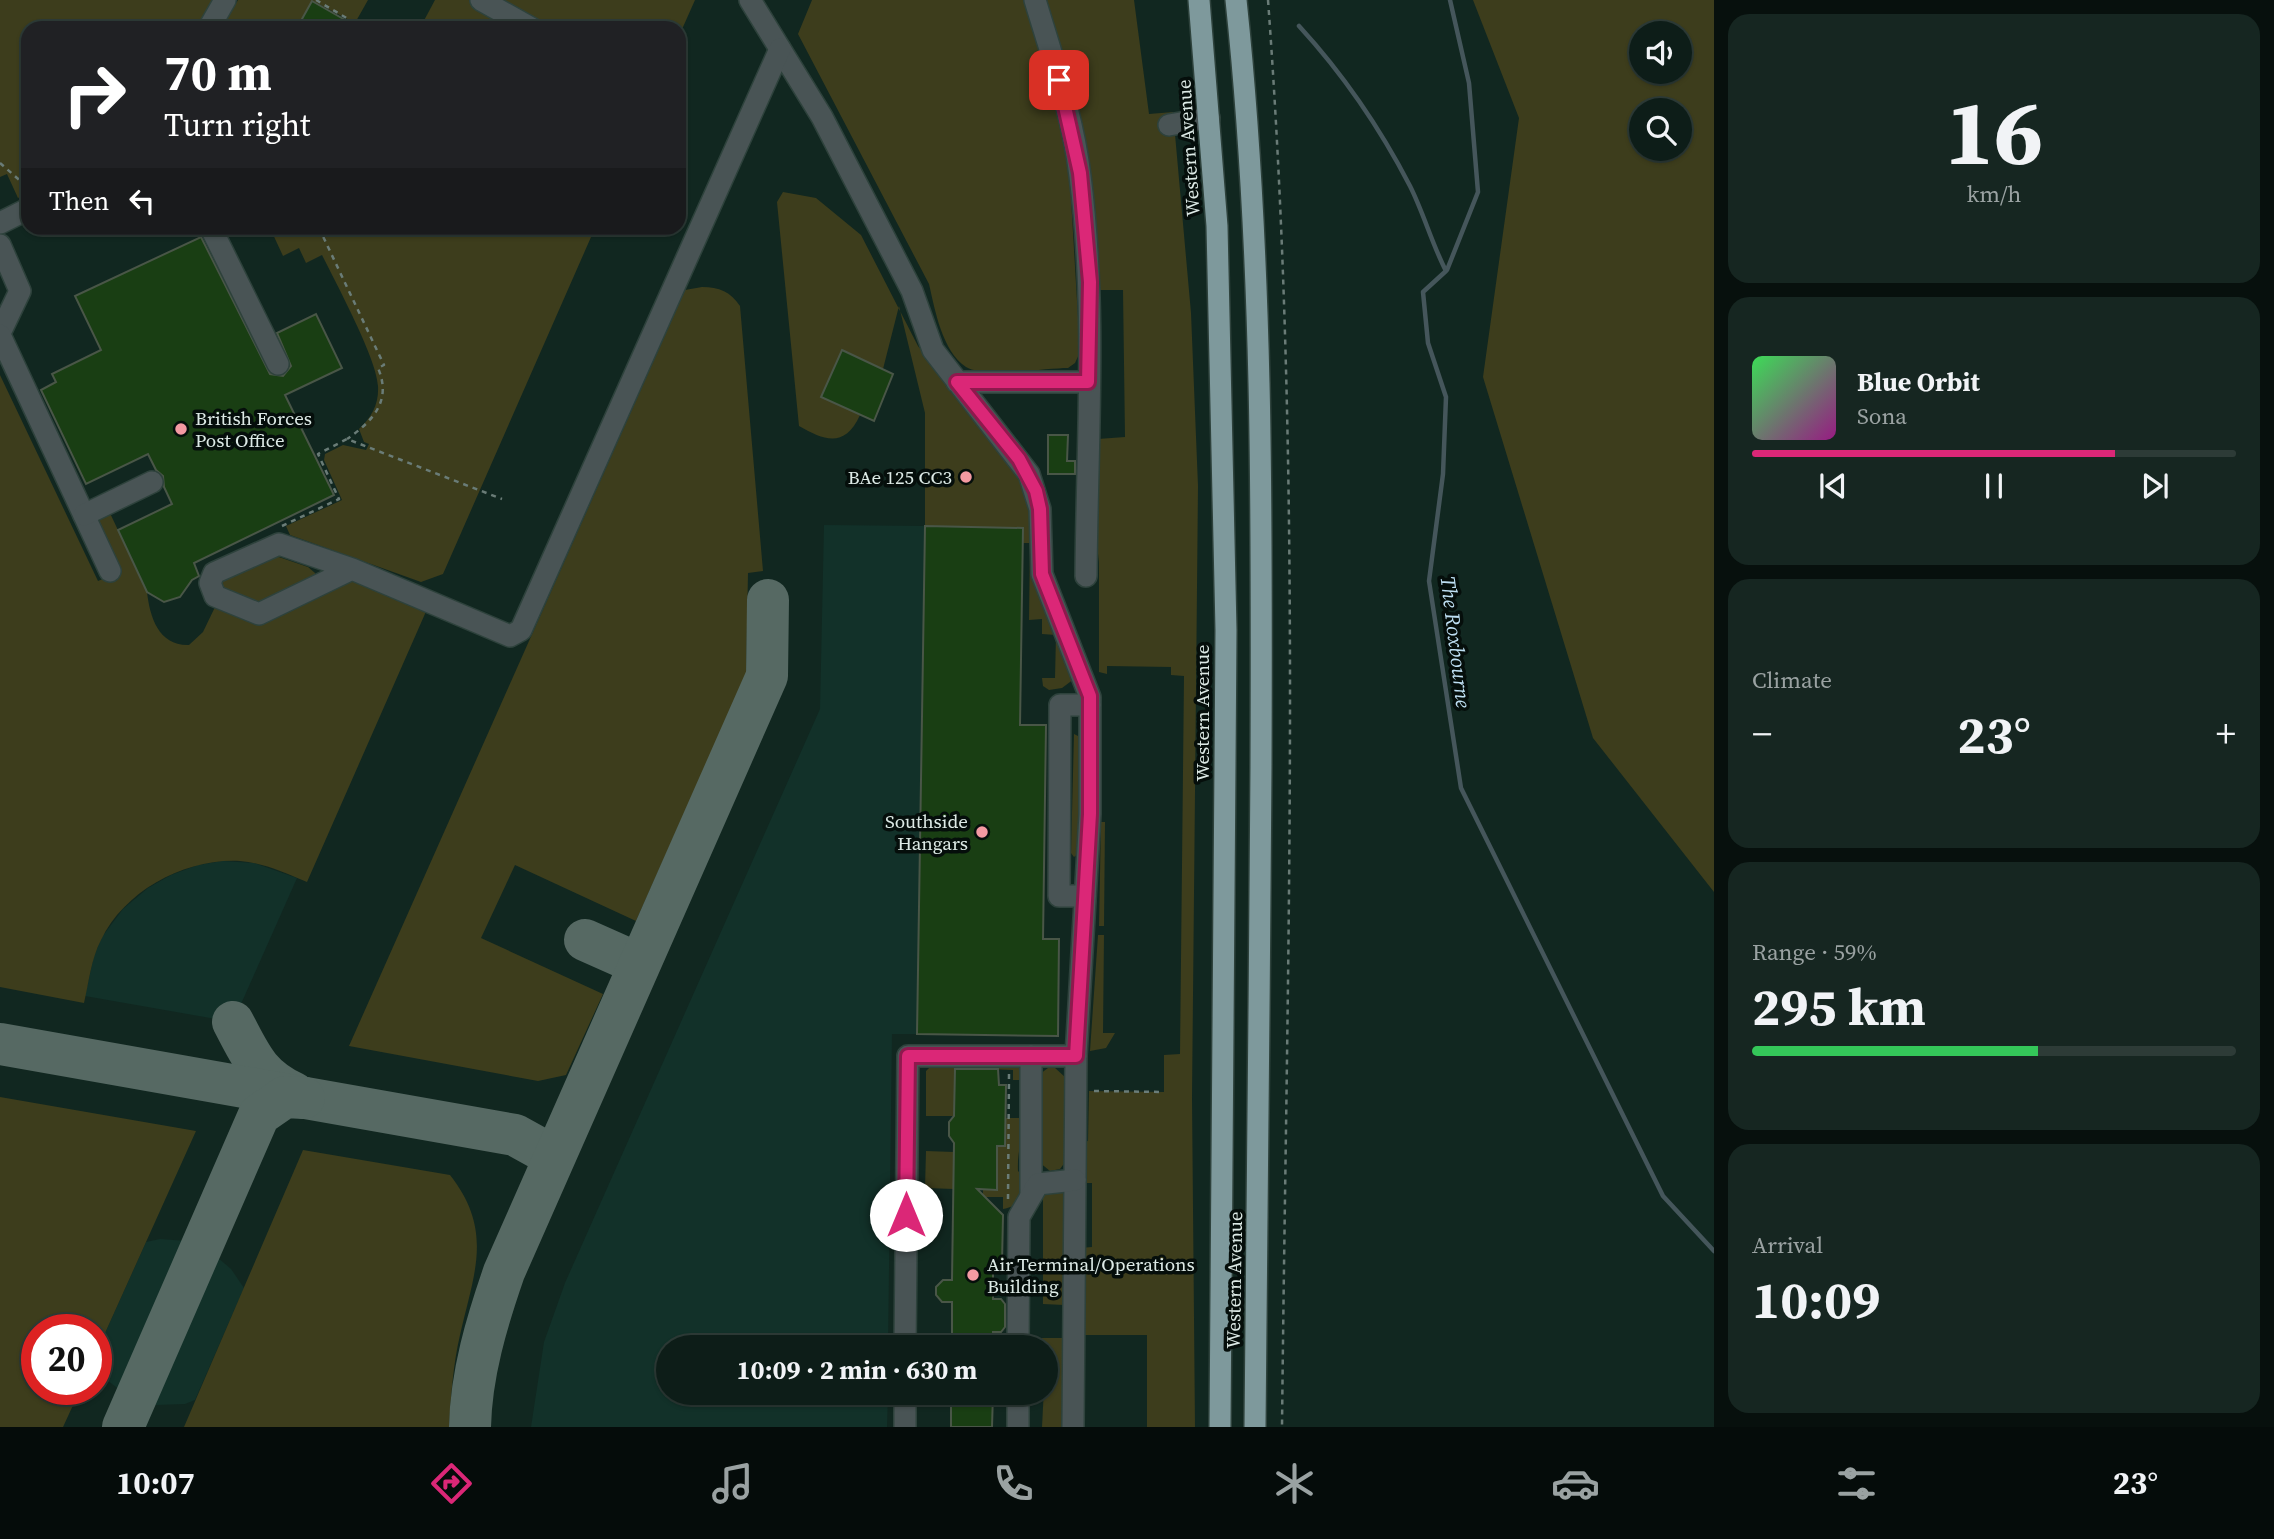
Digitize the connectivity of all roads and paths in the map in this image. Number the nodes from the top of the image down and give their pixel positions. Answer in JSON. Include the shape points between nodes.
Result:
{"nodes":[{"id":1,"x":225,"y":0,"type":"edge"},
{"id":2,"x":316,"y":0,"type":"edge"},
{"id":3,"x":481,"y":0,"type":"edge"},
{"id":4,"x":750,"y":0,"type":"edge"},
{"id":5,"x":1035,"y":0,"type":"edge"},
{"id":6,"x":1199,"y":0,"type":"edge"},
{"id":7,"x":1236,"y":0,"type":"edge"},
{"id":8,"x":1268,"y":0,"type":"edge"},
{"id":9,"x":213,"y":21,"type":"edge"},
{"id":10,"x":352,"y":21,"type":"edge"},
{"id":11,"x":518,"y":21,"type":"edge"},
{"id":12,"x":780,"y":50,"type":"junction"},
{"id":13,"x":1209,"y":118,"type":"junction"},
{"id":14,"x":1168,"y":125,"type":"dead end"},
{"id":15,"x":0,"y":163,"type":"edge"},
{"id":16,"x":21,"y":181,"type":"edge"},
{"id":17,"x":21,"y":212,"type":"edge"},
{"id":18,"x":0,"y":223,"type":"edge"},
{"id":19,"x":214,"y":235,"type":"edge"},
{"id":20,"x":322,"y":235,"type":"edge"},
{"id":21,"x":0,"y":245,"type":"edge"},
{"id":22,"x":0,"y":334,"type":"edge"},
{"id":23,"x":278,"y":364,"type":"dead end"},
{"id":24,"x":957,"y":382,"type":"junction"},
{"id":25,"x":1088,"y":382,"type":"junction"},
{"id":26,"x":347,"y":439,"type":"junction"},
{"id":27,"x":152,"y":482,"type":"dead end"},
{"id":28,"x":502,"y":499,"type":"dead end"},
{"id":29,"x":84,"y":515,"type":"junction"},
{"id":30,"x":282,"y":526,"type":"dead end"},
{"id":31,"x":352,"y":569,"type":"junction"},
{"id":32,"x":110,"y":571,"type":"dead end"},
{"id":33,"x":1086,"y":576,"type":"dead end"},
{"id":34,"x":1090,"y":705,"type":"junction"},
{"id":35,"x":1085,"y":896,"type":"junction"},
{"id":36,"x":1031,"y":1056,"type":"junction"},
{"id":37,"x":1076,"y":1056,"type":"junction"},
{"id":38,"x":1009,"y":1074,"type":"dead end"},
{"id":39,"x":1075,"y":1180,"type":"junction"},
{"id":40,"x":1031,"y":1195,"type":"junction"},
{"id":41,"x":1008,"y":1208,"type":"dead end"},
{"id":42,"x":905,"y":1335,"type":"edge"},
{"id":43,"x":1018,"y":1335,"type":"edge"},
{"id":44,"x":905,"y":1405,"type":"edge"},
{"id":45,"x":1018,"y":1405,"type":"edge"},
{"id":46,"x":905,"y":1427,"type":"edge"},
{"id":47,"x":1018,"y":1427,"type":"edge"},
{"id":48,"x":1073,"y":1427,"type":"edge"},
{"id":49,"x":1220,"y":1427,"type":"edge"},
{"id":50,"x":1255,"y":1427,"type":"edge"},
{"id":51,"x":1282,"y":1427,"type":"edge"}],
"edges":[{"from":1,"to":9,"type":"street"},
{"from":2,"to":10,"type":"path"},
{"from":3,"to":11,"type":"street"},
{"from":4,"to":12,"type":"street"},
{"from":5,"to":25,"type":"street","via":[[1080,173],[1090,282]]},
{"from":6,"to":13,"type":"highway","name":"Western Avenue"},
{"from":7,"to":50,"type":"highway","name":"Western Avenue","via":[[1259,414],[1262,650]]},
{"from":8,"to":51,"type":"path","via":[[1283,221],[1288,425],[1290,694]]},
{"from":12,"to":24,"type":"street","via":[[822,117],[906,279],[933,350]]},
{"from":12,"to":31,"type":"street","via":[[521,630],[510,636]]},
{"from":13,"to":14,"type":"street"},
{"from":13,"to":49,"type":"highway","name":"Western Avenue","via":[[1217,226],[1226,631]]},
{"from":15,"to":16,"type":"path"},
{"from":17,"to":18,"type":"street"},
{"from":19,"to":23,"type":"street"},
{"from":20,"to":26,"type":"path","via":[[384,365],[378,368],[383,387],[378,414]]},
{"from":21,"to":22,"type":"street","via":[[20,291]]},
{"from":22,"to":29,"type":"street"},
{"from":24,"to":25,"type":"street"},
{"from":24,"to":34,"type":"street","via":[[1019,459],[1036,491],[1042,574]]},
{"from":25,"to":33,"type":"street"},
{"from":26,"to":28,"type":"path"},
{"from":26,"to":30,"type":"path","via":[[318,454],[339,499]]},
{"from":27,"to":29,"type":"street"},
{"from":29,"to":32,"type":"street"},
{"from":31,"to":31,"type":"street","via":[[260,614],[215,596],[210,583],[222,569],[279,544]]},
{"from":34,"to":35,"type":"street"},
{"from":34,"to":35,"type":"street","via":[[1060,705],[1059,896]]},
{"from":35,"to":37,"type":"street"},
{"from":36,"to":37,"type":"street"},
{"from":36,"to":40,"type":"street"},
{"from":36,"to":42,"type":"street","via":[[908,1056]]},
{"from":37,"to":39,"type":"street"},
{"from":38,"to":41,"type":"path"},
{"from":39,"to":40,"type":"street","via":[[1044,1181]]},
{"from":39,"to":48,"type":"street"},
{"from":40,"to":43,"type":"street","via":[[1019,1217]]},
{"from":44,"to":46,"type":"street"},
{"from":45,"to":47,"type":"street"}]}
